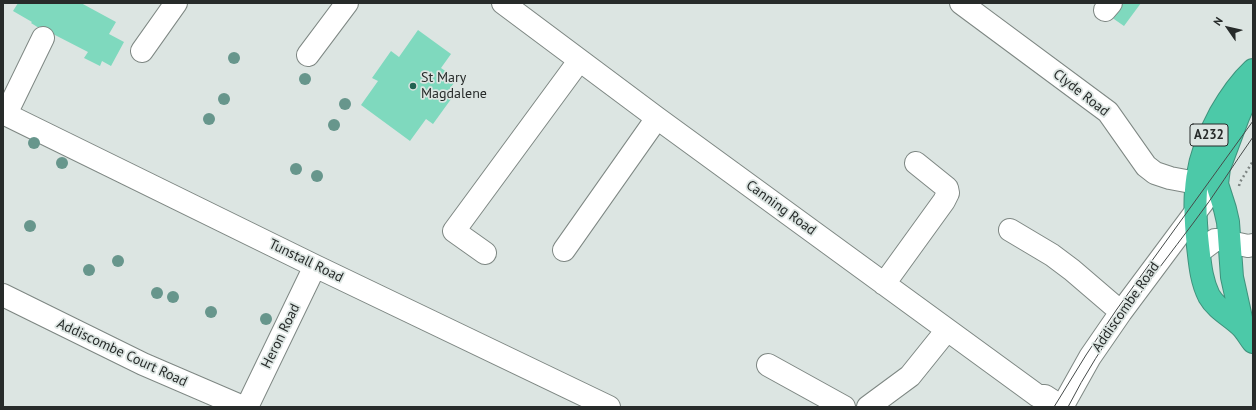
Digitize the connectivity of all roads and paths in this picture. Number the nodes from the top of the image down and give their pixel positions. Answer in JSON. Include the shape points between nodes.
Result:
{"nodes":[{"id":1,"x":176,"y":3,"type":"edge"},
{"id":2,"x":347,"y":3,"type":"edge"},
{"id":3,"x":503,"y":3,"type":"edge"},
{"id":4,"x":961,"y":3,"type":"edge"},
{"id":5,"x":42,"y":38,"type":"dead end"},
{"id":6,"x":142,"y":51,"type":"dead end"},
{"id":7,"x":308,"y":56,"type":"dead end"},
{"id":8,"x":579,"y":61,"type":"junction"},
{"id":9,"x":1253,"y":70,"type":"edge"},
{"id":10,"x":1253,"y":82,"type":"edge"},
{"id":11,"x":4,"y":114,"type":"edge"},
{"id":12,"x":657,"y":118,"type":"junction"},
{"id":13,"x":1253,"y":161,"type":"edge"},
{"id":14,"x":916,"y":163,"type":"dead end"},
{"id":15,"x":1207,"y":184,"type":"junction"},
{"id":16,"x":1239,"y":187,"type":"dead end"},
{"id":17,"x":1195,"y":212,"type":"junction"},
{"id":18,"x":1010,"y":230,"type":"dead end"},
{"id":19,"x":1230,"y":243,"type":"junction"},
{"id":20,"x":1253,"y":245,"type":"edge"},
{"id":21,"x":564,"y":250,"type":"dead end"},
{"id":22,"x":1199,"y":252,"type":"junction"},
{"id":23,"x":485,"y":253,"type":"dead end"},
{"id":24,"x":315,"y":266,"type":"junction"},
{"id":25,"x":884,"y":284,"type":"junction"},
{"id":26,"x":3,"y":295,"type":"edge"},
{"id":27,"x":1121,"y":312,"type":"junction"},
{"id":28,"x":947,"y":330,"type":"junction"},
{"id":29,"x":1248,"y":334,"type":"edge"},
{"id":30,"x":768,"y":366,"type":"dead end"},
{"id":31,"x":243,"y":407,"type":"edge"},
{"id":32,"x":247,"y":407,"type":"edge"},
{"id":33,"x":609,"y":407,"type":"edge"},
{"id":34,"x":844,"y":407,"type":"edge"},
{"id":35,"x":868,"y":407,"type":"edge"},
{"id":36,"x":1062,"y":407,"type":"edge"}],
"edges":[{"from":1,"to":6,"type":"street"},
{"from":2,"to":7,"type":"street"},
{"from":3,"to":8,"type":"street","name":"Canning Road"},
{"from":4,"to":15,"type":"street","name":"Clyde Road","via":[[1108,112],[1146,166],[1155,173]]},
{"from":5,"to":11,"type":"street"},
{"from":8,"to":12,"type":"street","name":"Canning Road"},
{"from":8,"to":23,"type":"street","via":[[454,231]]},
{"from":9,"to":15,"type":"highway","number":"A232","via":[[1233,93],[1213,126],[1202,153]]},
{"from":10,"to":15,"type":"highway","number":"A232","via":[[1219,168]]},
{"from":11,"to":24,"type":"street","name":"Tunstall Road"},
{"from":12,"to":21,"type":"street"},
{"from":12,"to":25,"type":"street","name":"Canning Road"},
{"from":13,"to":16,"type":"path"},
{"from":14,"to":25,"type":"street","via":[[947,188],[948,193]]},
{"from":15,"to":17,"type":"highway","number":"A232"},
{"from":15,"to":19,"type":"highway","number":"A232","via":[[1226,209]]},
{"from":17,"to":22,"type":"highway","number":"A232"},
{"from":17,"to":27,"type":"street","name":"Addiscombe Road"},
{"from":18,"to":27,"type":"street","via":[[1052,255]]},
{"from":19,"to":20,"type":"street"},
{"from":19,"to":22,"type":"street","via":[[1215,240]]},
{"from":19,"to":29,"type":"highway","number":"A232","via":[[1232,277]]},
{"from":22,"to":29,"type":"highway","number":"A232","via":[[1202,275],[1211,298]]},
{"from":24,"to":32,"type":"street","name":"Heron Road"},
{"from":24,"to":33,"type":"street","name":"Tunstall Road"},
{"from":25,"to":28,"type":"street","name":"Canning Road"},
{"from":26,"to":31,"type":"street","name":"Addiscombe Court Road","via":[[143,364]]},
{"from":27,"to":36,"type":"street","name":"Addiscombe Road","via":[[1090,357]]},
{"from":28,"to":35,"type":"street","via":[[910,376]]},
{"from":28,"to":36,"type":"street","name":"Canning Road","via":[[1038,396],[1045,396]]},
{"from":30,"to":34,"type":"street"}]}
